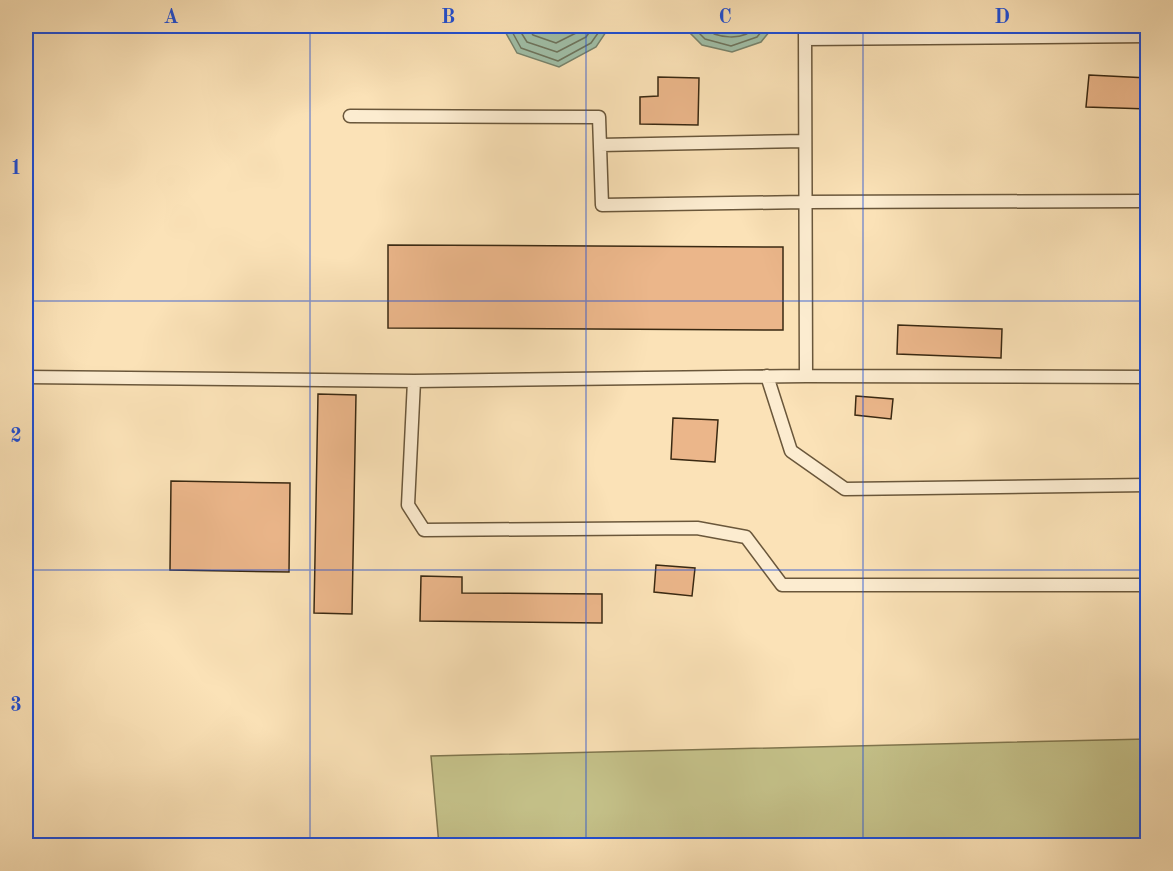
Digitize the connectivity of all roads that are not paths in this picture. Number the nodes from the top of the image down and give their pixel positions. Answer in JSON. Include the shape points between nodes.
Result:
{"nodes":[{"id":1,"x":805,"y":26,"type":"edge"},
{"id":2,"x":1148,"y":36,"type":"edge"},
{"id":3,"x":805,"y":39,"type":"junction"},
{"id":4,"x":350,"y":116,"type":"dead end"},
{"id":5,"x":805,"y":141,"type":"junction"},
{"id":6,"x":600,"y":145,"type":"junction"},
{"id":7,"x":1145,"y":201,"type":"dead end"},
{"id":8,"x":805,"y":202,"type":"junction"},
{"id":9,"x":767,"y":376,"type":"junction"},
{"id":10,"x":806,"y":376,"type":"junction"},
{"id":11,"x":1148,"y":376,"type":"edge"},
{"id":12,"x":32,"y":377,"type":"edge"},
{"id":13,"x":414,"y":381,"type":"junction"},
{"id":14,"x":1148,"y":485,"type":"edge"},
{"id":15,"x":1148,"y":585,"type":"edge"}],
"edges":[{"from":1,"to":3,"type":"lane"},
{"from":2,"to":3,"type":"lane"},
{"from":3,"to":5,"type":"lane"},
{"from":4,"to":6,"type":"lane","via":[[599,117]]},
{"from":5,"to":6,"type":"lane"},
{"from":5,"to":8,"type":"lane"},
{"from":6,"to":8,"type":"lane","via":[[602,205]]},
{"from":7,"to":8,"type":"lane"},
{"from":8,"to":10,"type":"lane"},
{"from":9,"to":10,"type":"lane"},
{"from":9,"to":13,"type":"lane"},
{"from":9,"to":14,"type":"lane","via":[[790,451],[845,489]]},
{"from":10,"to":11,"type":"lane"},
{"from":12,"to":13,"type":"lane"},
{"from":13,"to":15,"type":"lane","via":[[408,505],[424,530],[697,528],[746,537],[782,585]]}]}
